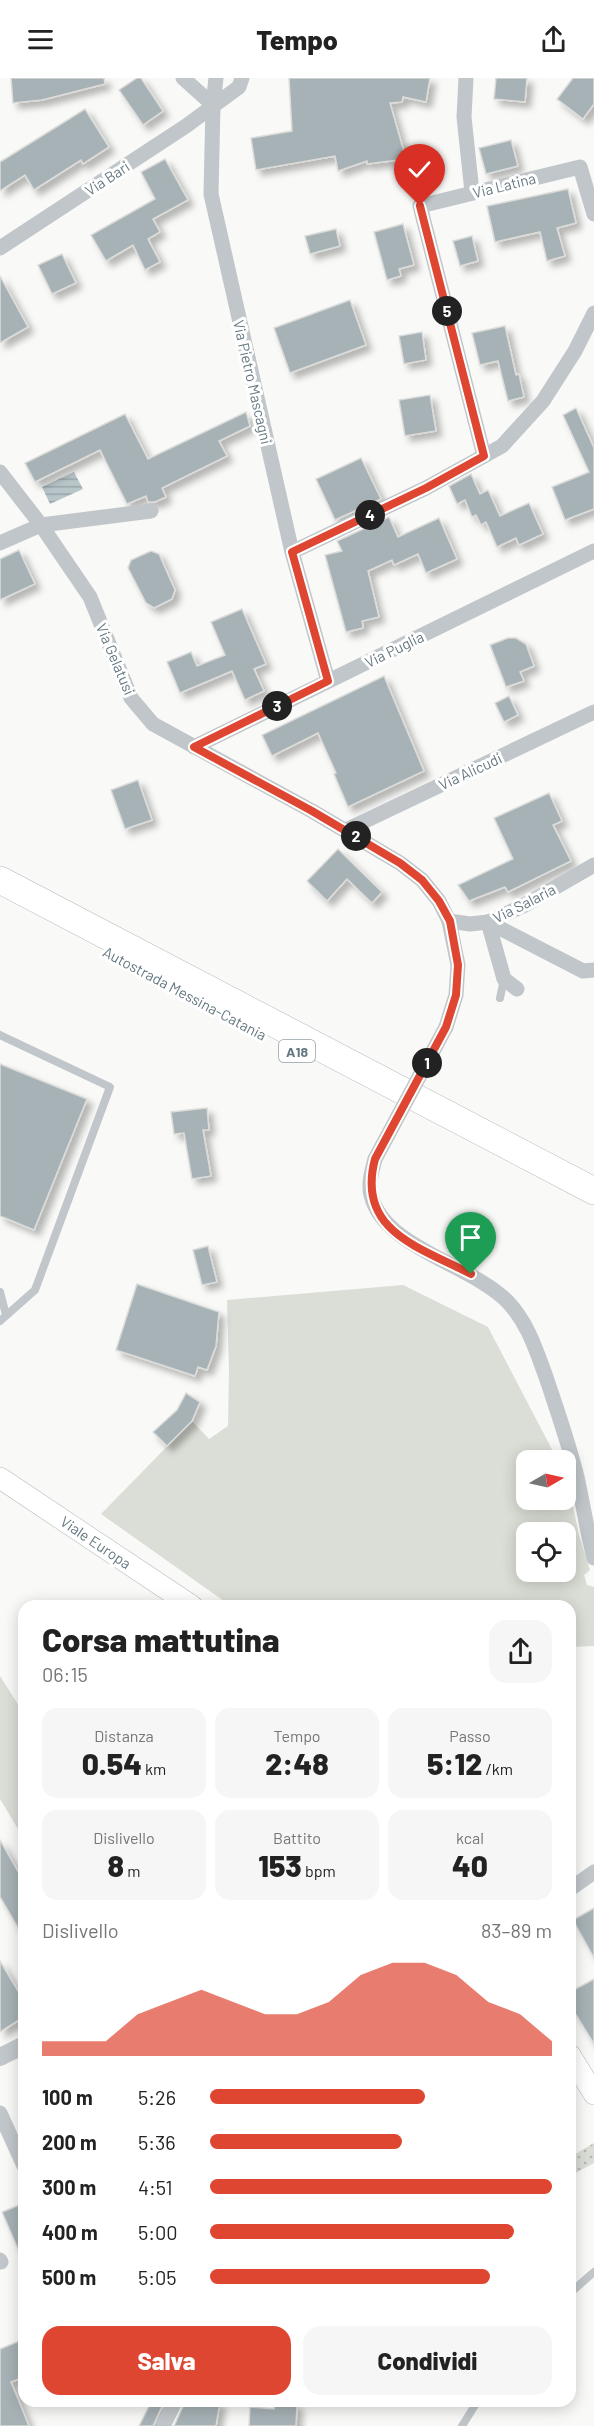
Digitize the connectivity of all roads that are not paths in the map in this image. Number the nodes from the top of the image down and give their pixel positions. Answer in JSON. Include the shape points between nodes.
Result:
{"nodes":[{"id":1,"x":183,"y":78,"type":"edge"},
{"id":2,"x":216,"y":78,"type":"edge"},
{"id":3,"x":242,"y":78,"type":"edge"},
{"id":4,"x":466,"y":78,"type":"edge"},
{"id":5,"x":213,"y":105,"type":"junction"},
{"id":6,"x":472,"y":192,"type":"junction"},
{"id":7,"x":594,"y":214,"type":"edge"},
{"id":8,"x":0,"y":248,"type":"edge"},
{"id":9,"x":594,"y":313,"type":"edge"},
{"id":10,"x":484,"y":456,"type":"junction"},
{"id":11,"x":0,"y":472,"type":"edge"},
{"id":12,"x":151,"y":511,"type":"dead end"},
{"id":13,"x":41,"y":525,"type":"junction"},
{"id":14,"x":0,"y":543,"type":"edge"},
{"id":15,"x":594,"y":551,"type":"edge"},
{"id":16,"x":292,"y":552,"type":"junction"},
{"id":17,"x":328,"y":681,"type":"junction"},
{"id":18,"x":594,"y":712,"type":"edge"},
{"id":19,"x":194,"y":747,"type":"junction"},
{"id":20,"x":346,"y":830,"type":"junction"},
{"id":21,"x":0,"y":865,"type":"edge"},
{"id":22,"x":594,"y":865,"type":"edge"},
{"id":23,"x":0,"y":880,"type":"edge"},
{"id":24,"x":0,"y":896,"type":"edge"},
{"id":25,"x":450,"y":921,"type":"junction"},
{"id":26,"x":488,"y":922,"type":"junction"},
{"id":27,"x":594,"y":970,"type":"edge"},
{"id":28,"x":504,"y":979,"type":"junction"},
{"id":29,"x":518,"y":989,"type":"dead end"},
{"id":30,"x":500,"y":998,"type":"dead end"},
{"id":31,"x":0,"y":1035,"type":"edge"},
{"id":32,"x":594,"y":1175,"type":"edge"},
{"id":33,"x":594,"y":1191,"type":"edge"},
{"id":34,"x":594,"y":1206,"type":"edge"},
{"id":35,"x":0,"y":1292,"type":"edge"},
{"id":36,"x":3,"y":1318,"type":"edge"},
{"id":37,"x":0,"y":1478,"type":"edge"},
{"id":38,"x":594,"y":1558,"type":"edge"},
{"id":39,"x":183,"y":1600,"type":"edge"},
{"id":40,"x":594,"y":1872,"type":"edge"},
{"id":41,"x":576,"y":1885,"type":"edge"},
{"id":42,"x":18,"y":2048,"type":"edge"},
{"id":43,"x":0,"y":2057,"type":"edge"},
{"id":44,"x":576,"y":2065,"type":"edge"},
{"id":45,"x":594,"y":2094,"type":"edge"},
{"id":46,"x":0,"y":2113,"type":"edge"},
{"id":47,"x":18,"y":2153,"type":"edge"},
{"id":48,"x":593,"y":2273,"type":"edge"},
{"id":49,"x":576,"y":2288,"type":"edge"},
{"id":50,"x":172,"y":2407,"type":"edge"},
{"id":51,"x":474,"y":2407,"type":"edge"},
{"id":52,"x":163,"y":2426,"type":"edge"},
{"id":53,"x":462,"y":2426,"type":"edge"}],
"edges":[{"from":1,"to":5,"type":"street"},
{"from":2,"to":5,"type":"street","name":"Via Pietro Mascagni"},
{"from":3,"to":5,"type":"street","name":"Via Bari","via":[[239,87]]},
{"from":4,"to":6,"type":"street","via":[[464,117]]},
{"from":5,"to":8,"type":"street","name":"Via Bari"},
{"from":5,"to":16,"type":"street","name":"Via Pietro Mascagni","via":[[211,194]]},
{"from":6,"to":7,"type":"street","name":"Via Latina","via":[[580,166]]},
{"from":6,"to":10,"type":"street","name":"Via Latina","via":[[420,206]]},
{"from":9,"to":10,"type":"street","via":[[543,401],[502,446]]},
{"from":10,"to":16,"type":"street"},
{"from":11,"to":13,"type":"street","name":"Via Gelatusi"},
{"from":12,"to":13,"type":"street"},
{"from":13,"to":14,"type":"street"},
{"from":13,"to":19,"type":"street","name":"Via Gelatusi","via":[[90,597],[131,698],[153,724]]},
{"from":15,"to":17,"type":"street","name":"Via Puglia"},
{"from":16,"to":17,"type":"street","name":"Via Pietro Mascagni"},
{"from":17,"to":19,"type":"street","name":"Via Puglia"},
{"from":18,"to":20,"type":"street","name":"Via Alicudi"},
{"from":19,"to":20,"type":"street","name":"Via Gelatusi"},
{"from":20,"to":25,"type":"street","name":"Via Gelatusi","via":[[422,880]]},
{"from":21,"to":32,"type":"highway","name":"Autostrada Messina-Catania","number":"A18"},
{"from":22,"to":26,"type":"street","name":"Via Salaria"},
{"from":23,"to":33,"type":"highway"},
{"from":24,"to":34,"type":"highway","name":"Autostrada Messina-Catania","number":"A18"},
{"from":25,"to":26,"type":"street","name":"Via Salaria"},
{"from":25,"to":38,"type":"street","name":"Via Gelatusi","bridge":true,"via":[[458,965],[456,995],[446,1027],[375,1159],[370,1193],[386,1225],[488,1285],[522,1318],[554,1400]]},
{"from":26,"to":27,"type":"street","via":[[583,971]]},
{"from":26,"to":28,"type":"street"},
{"from":28,"to":29,"type":"street"},
{"from":28,"to":30,"type":"lane"},
{"from":31,"to":36,"type":"lane","via":[[110,1087],[35,1290]]},
{"from":35,"to":36,"type":"lane"},
{"from":37,"to":39,"type":"main road","name":"Viale Europa"},
{"from":40,"to":41,"type":"street"},
{"from":42,"to":43,"type":"street"},
{"from":44,"to":45,"type":"main road"},
{"from":46,"to":47,"type":"street"},
{"from":48,"to":49,"type":"lane"},
{"from":50,"to":52,"type":"street"},
{"from":51,"to":53,"type":"lane"}]}
